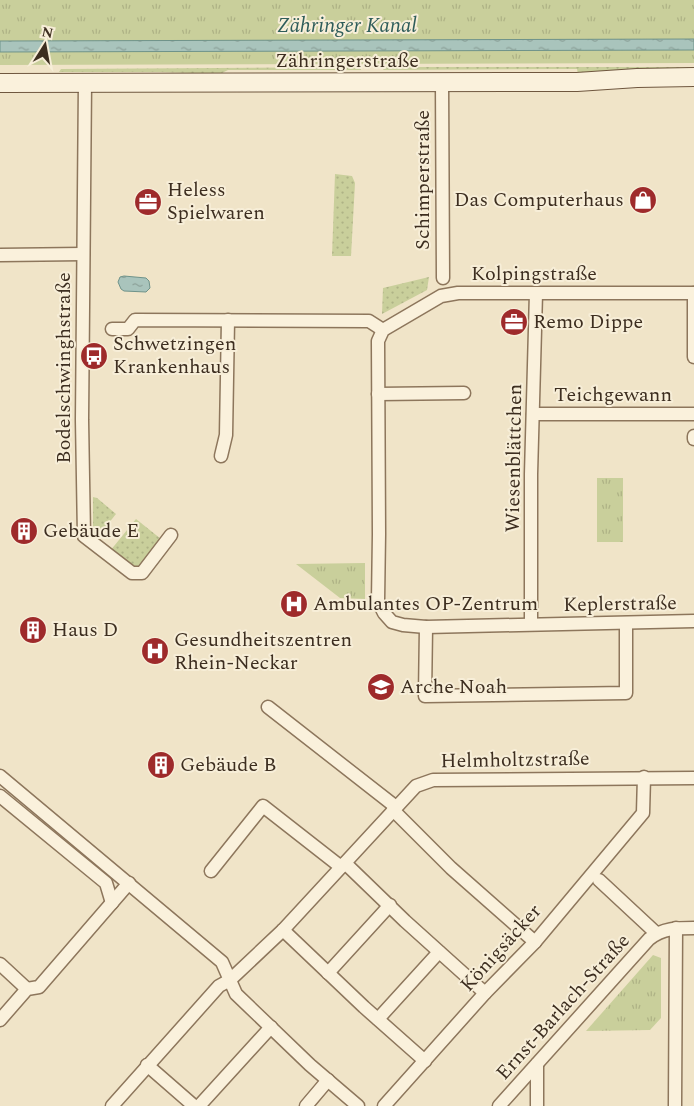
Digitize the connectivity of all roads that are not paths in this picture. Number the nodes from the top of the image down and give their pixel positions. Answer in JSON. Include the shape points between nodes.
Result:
{"nodes":[{"id":1,"x":694,"y":77,"type":"edge"},
{"id":2,"x":84,"y":82,"type":"junction"},
{"id":3,"x":442,"y":82,"type":"junction"},
{"id":4,"x":0,"y":83,"type":"edge"},
{"id":5,"x":83,"y":254,"type":"junction"},
{"id":6,"x":0,"y":255,"type":"edge"},
{"id":7,"x":442,"y":278,"type":"dead end"},
{"id":8,"x":536,"y":293,"type":"junction"},
{"id":9,"x":694,"y":293,"type":"edge"},
{"id":10,"x":228,"y":320,"type":"junction"},
{"id":11,"x":112,"y":329,"type":"dead end"},
{"id":12,"x":383,"y":330,"type":"junction"},
{"id":13,"x":694,"y":357,"type":"edge"},
{"id":14,"x":378,"y":394,"type":"junction"},
{"id":15,"x":464,"y":394,"type":"dead end"},
{"id":16,"x":533,"y":414,"type":"junction"},
{"id":17,"x":694,"y":414,"type":"edge"},
{"id":18,"x":221,"y":456,"type":"dead end"},
{"id":19,"x":171,"y":535,"type":"dead end"},
{"id":20,"x":694,"y":621,"type":"edge"},
{"id":21,"x":626,"y":623,"type":"junction"},
{"id":22,"x":531,"y":624,"type":"junction"},
{"id":23,"x":426,"y":627,"type":"junction"},
{"id":24,"x":268,"y":708,"type":"dead end"},
{"id":25,"x":0,"y":776,"type":"edge"},
{"id":26,"x":644,"y":778,"type":"junction"},
{"id":27,"x":694,"y":778,"type":"edge"},
{"id":28,"x":0,"y":796,"type":"edge"},
{"id":29,"x":395,"y":809,"type":"junction"},
{"id":30,"x":343,"y":865,"type":"junction"},
{"id":31,"x":212,"y":871,"type":"dead end"},
{"id":32,"x":599,"y":880,"type":"dead end"},
{"id":33,"x":129,"y":883,"type":"junction"},
{"id":34,"x":112,"y":903,"type":"junction"},
{"id":35,"x":390,"y":905,"type":"junction"},
{"id":36,"x":676,"y":928,"type":"junction"},
{"id":37,"x":694,"y":928,"type":"edge"},
{"id":38,"x":283,"y":930,"type":"junction"},
{"id":39,"x":656,"y":933,"type":"junction"},
{"id":40,"x":535,"y":942,"type":"junction"},
{"id":41,"x":439,"y":952,"type":"junction"},
{"id":42,"x":0,"y":964,"type":"edge"},
{"id":43,"x":328,"y":973,"type":"junction"},
{"id":44,"x":230,"y":980,"type":"junction"},
{"id":45,"x":27,"y":989,"type":"junction"},
{"id":46,"x":485,"y":993,"type":"junction"},
{"id":47,"x":378,"y":1019,"type":"junction"},
{"id":48,"x":0,"y":1020,"type":"edge"},
{"id":49,"x":271,"y":1027,"type":"junction"},
{"id":50,"x":424,"y":1061,"type":"junction"},
{"id":51,"x":537,"y":1064,"type":"junction"},
{"id":52,"x":147,"y":1065,"type":"junction"},
{"id":53,"x":328,"y":1080,"type":"junction"},
{"id":54,"x":112,"y":1106,"type":"edge"},
{"id":55,"x":194,"y":1106,"type":"edge"},
{"id":56,"x":199,"y":1106,"type":"edge"},
{"id":57,"x":306,"y":1106,"type":"edge"},
{"id":58,"x":358,"y":1106,"type":"edge"},
{"id":59,"x":384,"y":1106,"type":"edge"},
{"id":60,"x":499,"y":1106,"type":"edge"},
{"id":61,"x":537,"y":1106,"type":"edge"},
{"id":62,"x":676,"y":1106,"type":"edge"}],
"edges":[{"from":1,"to":3,"type":"main road","name":"Zähringerstraße","via":[[577,82]]},
{"from":2,"to":3,"type":"main road","name":"Zähringerstraße"},
{"from":2,"to":4,"type":"main road","name":"Zähringerstraße"},
{"from":2,"to":5,"type":"street","name":"Bodelschwinghstraße"},
{"from":3,"to":7,"type":"street","name":"Schimperstraße"},
{"from":5,"to":6,"type":"street"},
{"from":5,"to":19,"type":"street","name":"Bodelschwinghstraße","via":[[84,536],[137,574],[142,573]]},
{"from":8,"to":9,"type":"street","name":"Kolpingstraße"},
{"from":8,"to":12,"type":"street","name":"Kolpingstraße","via":[[441,296]]},
{"from":8,"to":16,"type":"street","name":"Wiesenblättchen"},
{"from":9,"to":13,"type":"street"},
{"from":10,"to":11,"type":"street","via":[[135,320],[128,329]]},
{"from":10,"to":12,"type":"street","via":[[369,321]]},
{"from":10,"to":18,"type":"street","via":[[226,435]]},
{"from":12,"to":14,"type":"street","via":[[378,342]]},
{"from":14,"to":15,"type":"street"},
{"from":14,"to":23,"type":"street","name":"Keplerstraße","via":[[378,601],[392,622]]},
{"from":16,"to":17,"type":"street","name":"Teichgewann"},
{"from":16,"to":22,"type":"street","name":"Wiesenblättchen"},
{"from":20,"to":21,"type":"street","name":"Keplerstraße"},
{"from":21,"to":22,"type":"street","name":"Keplerstraße"},
{"from":21,"to":23,"type":"street","via":[[626,693],[526,696],[425,696]]},
{"from":22,"to":23,"type":"street","name":"Keplerstraße"},
{"from":24,"to":29,"type":"street"},
{"from":25,"to":33,"type":"street"},
{"from":26,"to":27,"type":"street","name":"Helmholtzstraße"},
{"from":26,"to":29,"type":"street","name":"Helmholtzstraße","via":[[433,780],[416,786]]},
{"from":26,"to":40,"type":"street","name":"Königsäcker","via":[[643,813]]},
{"from":28,"to":34,"type":"street","via":[[106,883]]},
{"from":29,"to":30,"type":"street","name":"Helmholtzstraße"},
{"from":29,"to":40,"type":"street","via":[[451,868]]},
{"from":30,"to":31,"type":"street","via":[[263,806]]},
{"from":30,"to":35,"type":"street"},
{"from":30,"to":38,"type":"street","name":"Helmholtzstraße"},
{"from":32,"to":39,"type":"street"},
{"from":33,"to":34,"type":"street"},
{"from":33,"to":44,"type":"street","via":[[222,962]]},
{"from":34,"to":45,"type":"street","via":[[39,987]]},
{"from":35,"to":41,"type":"street"},
{"from":35,"to":43,"type":"street"},
{"from":36,"to":37,"type":"street"},
{"from":36,"to":39,"type":"street"},
{"from":36,"to":62,"type":"street"},
{"from":38,"to":43,"type":"street"},
{"from":38,"to":44,"type":"street","name":"Helmholtzstraße"},
{"from":39,"to":51,"type":"street","name":"Ernst-Barlach-Straße"},
{"from":40,"to":46,"type":"street","name":"Königsäcker"},
{"from":41,"to":46,"type":"street"},
{"from":41,"to":47,"type":"street"},
{"from":42,"to":45,"type":"street"},
{"from":43,"to":47,"type":"street"},
{"from":44,"to":49,"type":"street","via":[[236,994]]},
{"from":44,"to":52,"type":"street","name":"Helmholtzstraße","via":[[219,986]]},
{"from":45,"to":48,"type":"street"},
{"from":46,"to":50,"type":"street","name":"Königsäcker"},
{"from":47,"to":50,"type":"street"},
{"from":49,"to":53,"type":"street"},
{"from":49,"to":56,"type":"street"},
{"from":50,"to":59,"type":"street","name":"Königsäcker"},
{"from":51,"to":60,"type":"street","name":"Ernst-Barlach-Straße"},
{"from":51,"to":61,"type":"street"},
{"from":52,"to":54,"type":"street","name":"Helmholtzstraße"},
{"from":52,"to":55,"type":"street"},
{"from":53,"to":57,"type":"street"},
{"from":53,"to":58,"type":"street"}]}
